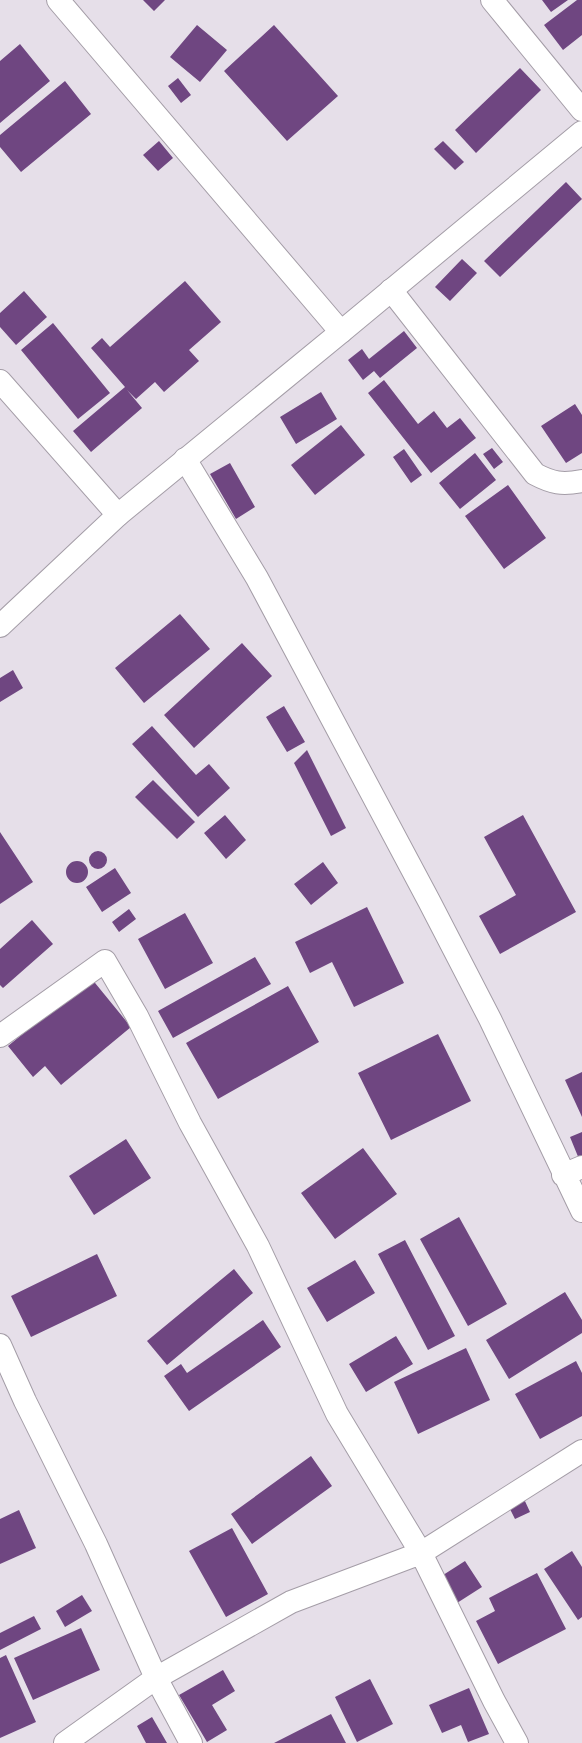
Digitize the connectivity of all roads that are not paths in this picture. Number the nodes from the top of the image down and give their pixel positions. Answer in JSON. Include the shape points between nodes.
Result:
{"nodes":[{"id":1,"x":58,"y":0,"type":"edge"},
{"id":2,"x":492,"y":0,"type":"edge"},
{"id":3,"x":582,"y":110,"type":"edge"},
{"id":4,"x":582,"y":132,"type":"edge"},
{"id":5,"x":391,"y":290,"type":"junction"},
{"id":6,"x":341,"y":332,"type":"junction"},
{"id":7,"x":0,"y":381,"type":"edge"},
{"id":8,"x":185,"y":459,"type":"junction"},
{"id":9,"x":582,"y":481,"type":"edge"},
{"id":10,"x":118,"y":515,"type":"junction"},
{"id":11,"x":0,"y":626,"type":"edge"},
{"id":12,"x":0,"y":1036,"type":"edge"},
{"id":13,"x":573,"y":1171,"type":"edge"},
{"id":14,"x":582,"y":1211,"type":"edge"},
{"id":15,"x":0,"y":1345,"type":"edge"},
{"id":16,"x":582,"y":1451,"type":"edge"},
{"id":17,"x":421,"y":1553,"type":"junction"},
{"id":18,"x":156,"y":1678,"type":"junction"},
{"id":19,"x":65,"y":1743,"type":"edge"},
{"id":20,"x":191,"y":1743,"type":"edge"},
{"id":21,"x":517,"y":1743,"type":"edge"}],
"edges":[{"from":1,"to":6,"type":"street"},
{"from":2,"to":3,"type":"street"},
{"from":4,"to":5,"type":"street"},
{"from":5,"to":6,"type":"street"},
{"from":5,"to":9,"type":"street","via":[[535,474],[550,482],[570,484]]},
{"from":6,"to":8,"type":"street"},
{"from":7,"to":10,"type":"street"},
{"from":8,"to":10,"type":"street"},
{"from":8,"to":13,"type":"street","via":[[257,578]]},
{"from":10,"to":11,"type":"street"},
{"from":12,"to":17,"type":"street","via":[[105,961],[137,1016],[190,1123],[258,1246],[337,1414]]},
{"from":13,"to":14,"type":"street"},
{"from":15,"to":18,"type":"street","via":[[96,1544]]},
{"from":16,"to":17,"type":"street"},
{"from":17,"to":18,"type":"street","via":[[291,1602]]},
{"from":17,"to":21,"type":"street"},
{"from":18,"to":19,"type":"street"},
{"from":18,"to":20,"type":"street"}]}
